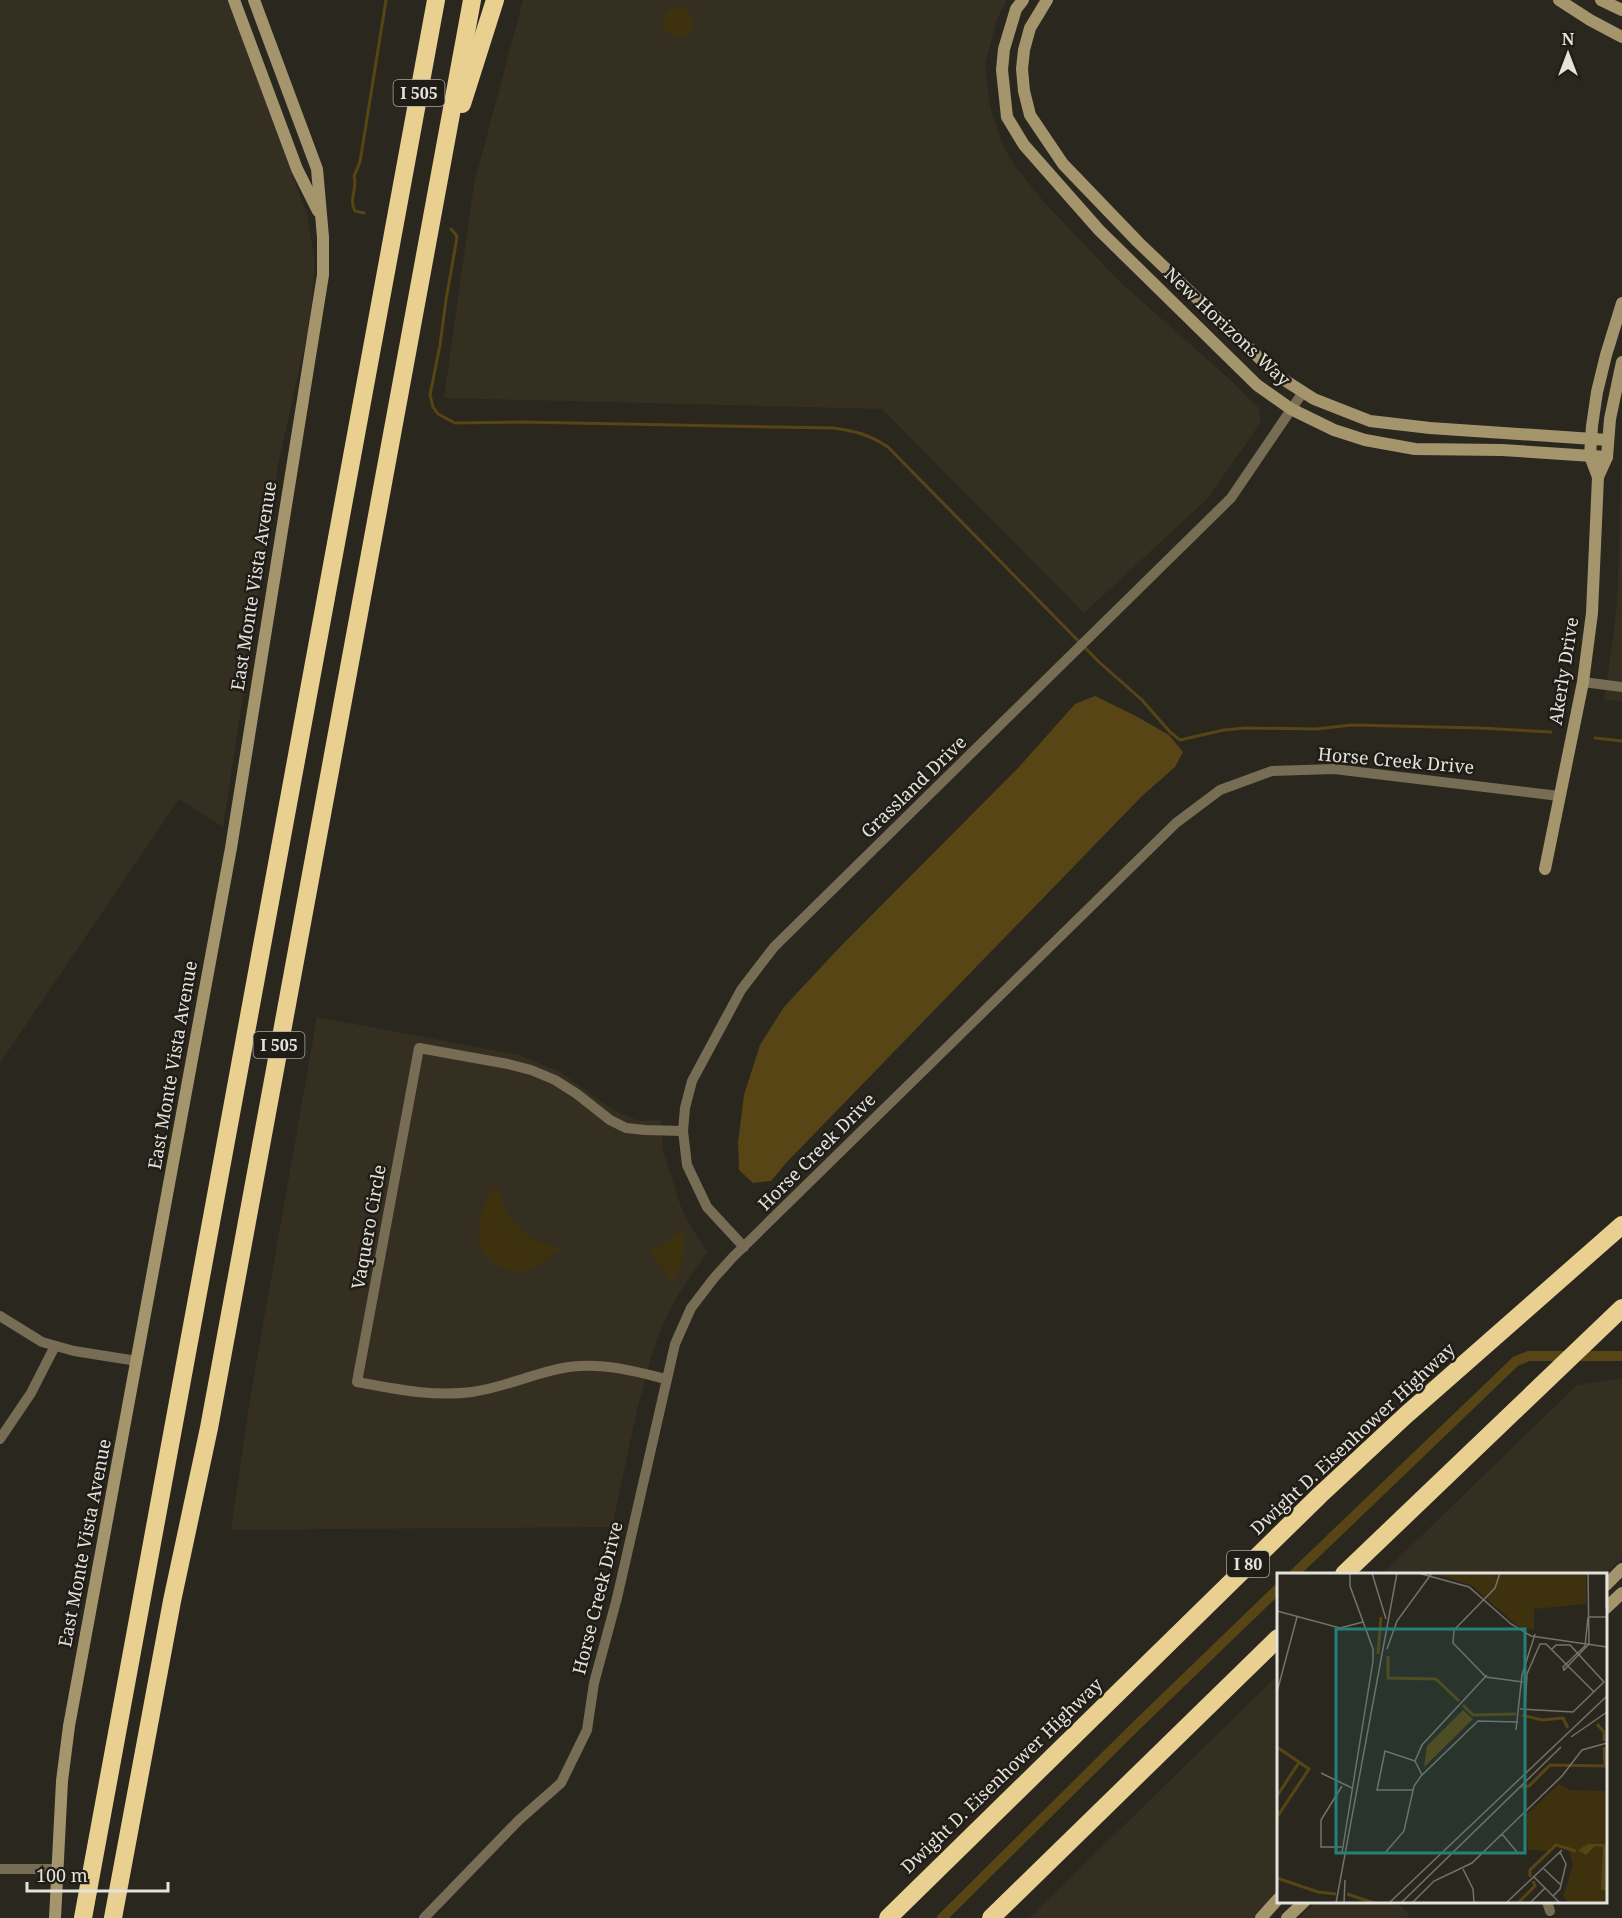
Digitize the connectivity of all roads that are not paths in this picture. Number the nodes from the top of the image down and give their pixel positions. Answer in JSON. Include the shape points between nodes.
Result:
{"nodes":[{"id":1,"x":234,"y":0,"type":"edge"},
{"id":2,"x":254,"y":0,"type":"edge"},
{"id":3,"x":424,"y":0,"type":"edge"},
{"id":4,"x":436,"y":0,"type":"edge"},
{"id":5,"x":472,"y":0,"type":"edge"},
{"id":6,"x":495,"y":0,"type":"edge"},
{"id":7,"x":1023,"y":0,"type":"edge"},
{"id":8,"x":1047,"y":0,"type":"edge"},
{"id":9,"x":1559,"y":0,"type":"edge"},
{"id":10,"x":1601,"y":0,"type":"edge"},
{"id":11,"x":1622,"y":10,"type":"edge"},
{"id":12,"x":1622,"y":37,"type":"edge"},
{"id":13,"x":440,"y":171,"type":"junction"},
{"id":14,"x":402,"y":187,"type":"junction"},
{"id":15,"x":321,"y":218,"type":"junction"},
{"id":16,"x":1622,"y":303,"type":"edge"},
{"id":17,"x":1622,"y":362,"type":"edge"},
{"id":18,"x":1303,"y":392,"type":"junction"},
{"id":19,"x":1291,"y":409,"type":"junction"},
{"id":20,"x":1591,"y":439,"type":"junction"},
{"id":21,"x":1608,"y":440,"type":"junction"},
{"id":22,"x":1590,"y":456,"type":"junction"},
{"id":23,"x":1607,"y":457,"type":"junction"},
{"id":24,"x":1598,"y":477,"type":"junction"},
{"id":25,"x":1583,"y":682,"type":"junction"},
{"id":26,"x":1622,"y":687,"type":"edge"},
{"id":27,"x":1559,"y":796,"type":"junction"},
{"id":28,"x":1545,"y":869,"type":"dead end"},
{"id":29,"x":683,"y":1131,"type":"junction"},
{"id":30,"x":1622,"y":1225,"type":"edge"},
{"id":31,"x":744,"y":1247,"type":"junction"},
{"id":32,"x":1622,"y":1308,"type":"edge"},
{"id":33,"x":0,"y":1316,"type":"edge"},
{"id":34,"x":55,"y":1346,"type":"junction"},
{"id":35,"x":137,"y":1361,"type":"junction"},
{"id":36,"x":666,"y":1379,"type":"junction"},
{"id":37,"x":0,"y":1439,"type":"edge"},
{"id":38,"x":1622,"y":1569,"type":"edge"},
{"id":39,"x":1346,"y":1573,"type":"edge"},
{"id":40,"x":1607,"y":1583,"type":"edge"},
{"id":41,"x":1622,"y":1593,"type":"edge"},
{"id":42,"x":1607,"y":1606,"type":"edge"},
{"id":43,"x":1277,"y":1639,"type":"edge"},
{"id":44,"x":0,"y":1869,"type":"edge"},
{"id":45,"x":59,"y":1869,"type":"junction"},
{"id":46,"x":1277,"y":1900,"type":"edge"},
{"id":47,"x":1303,"y":1903,"type":"edge"},
{"id":48,"x":55,"y":1918,"type":"edge"},
{"id":49,"x":83,"y":1918,"type":"edge"},
{"id":50,"x":113,"y":1918,"type":"edge"},
{"id":51,"x":424,"y":1918,"type":"edge"},
{"id":52,"x":888,"y":1918,"type":"edge"},
{"id":53,"x":991,"y":1918,"type":"edge"},
{"id":54,"x":1261,"y":1918,"type":"edge"},
{"id":55,"x":1287,"y":1918,"type":"edge"}],
"edges":[{"from":1,"to":15,"type":"street","name":"East Monte Vista Avenue","via":[[297,169]]},
{"from":2,"to":15,"type":"street","name":"East Monte Vista Avenue","via":[[317,169]]},
{"from":3,"to":14,"type":"highway"},
{"from":4,"to":14,"type":"highway","number":"I 505"},
{"from":5,"to":13,"type":"highway","number":"I 505"},
{"from":6,"to":13,"type":"highway"},
{"from":7,"to":19,"type":"street","name":"New Horizons Way","via":[[1004,49],[1002,70],[1007,117],[1024,145],[1107,239],[1257,385]]},
{"from":8,"to":18,"type":"street","name":"New Horizons Way","via":[[1030,28],[1024,50],[1024,91],[1030,115],[1063,164],[1138,242],[1278,376]]},
{"from":9,"to":12,"type":"street"},
{"from":10,"to":11,"type":"street"},
{"from":13,"to":50,"type":"highway","number":"I 505","via":[[209,1428],[172,1601]]},
{"from":14,"to":49,"type":"highway","number":"I 505"},
{"from":15,"to":35,"type":"street","name":"East Monte Vista Avenue","via":[[323,275],[240,792]]},
{"from":16,"to":20,"type":"street","name":"Akerly Drive","via":[[1597,392]]},
{"from":17,"to":21,"type":"street","name":"Akerly Drive"},
{"from":18,"to":19,"type":"street","name":"Grassland Drive"},
{"from":18,"to":20,"type":"street","name":"New Horizons Way","via":[[1370,421]]},
{"from":19,"to":22,"type":"street","name":"New Horizons Way","via":[[1334,430],[1415,449]]},
{"from":19,"to":29,"type":"street","name":"Grassland Drive","via":[[1231,498],[774,947],[741,990],[692,1081]]},
{"from":20,"to":21,"type":"street","name":"New Horizons Way"},
{"from":20,"to":22,"type":"street","name":"Akerly Drive"},
{"from":21,"to":23,"type":"street","name":"Akerly Drive"},
{"from":22,"to":23,"type":"street","name":"New Horizons Way"},
{"from":22,"to":24,"type":"street","name":"Akerly Drive"},
{"from":23,"to":24,"type":"street","name":"Akerly Drive"},
{"from":24,"to":25,"type":"street","name":"Akerly Drive","via":[[1592,613]]},
{"from":25,"to":26,"type":"street"},
{"from":25,"to":27,"type":"street","name":"Akerly Drive"},
{"from":27,"to":28,"type":"street","name":"Akerly Drive"},
{"from":27,"to":31,"type":"street","name":"Horse Creek Drive","via":[[1334,769],[1272,771],[1221,790],[1176,823]]},
{"from":29,"to":31,"type":"street","name":"Grassland Drive","via":[[687,1165],[707,1208]]},
{"from":29,"to":36,"type":"street","name":"Vaquero Circle","via":[[626,1128],[555,1080],[531,1070],[419,1048],[357,1382],[444,1394],[472,1392],[585,1366],[622,1368]]},
{"from":30,"to":52,"type":"highway","name":"Dwight D. Eisenhower Highway","number":"I 80","via":[[1328,1487]]},
{"from":31,"to":36,"type":"street","name":"Horse Creek Drive","via":[[691,1308],[675,1344]]},
{"from":32,"to":39,"type":"highway"},
{"from":33,"to":34,"type":"street"},
{"from":34,"to":35,"type":"street"},
{"from":34,"to":37,"type":"street","via":[[31,1393]]},
{"from":35,"to":45,"type":"street","name":"East Monte Vista Avenue","via":[[69,1726],[62,1781]]},
{"from":36,"to":51,"type":"street","name":"Horse Creek Drive","via":[[594,1683],[587,1730],[561,1783],[519,1820]]},
{"from":38,"to":40,"type":"street"},
{"from":41,"to":42,"type":"street"},
{"from":43,"to":53,"type":"highway"},
{"from":44,"to":45,"type":"street"},
{"from":45,"to":48,"type":"street","name":"East Monte Vista Avenue"},
{"from":46,"to":54,"type":"street"},
{"from":47,"to":55,"type":"street"}]}
